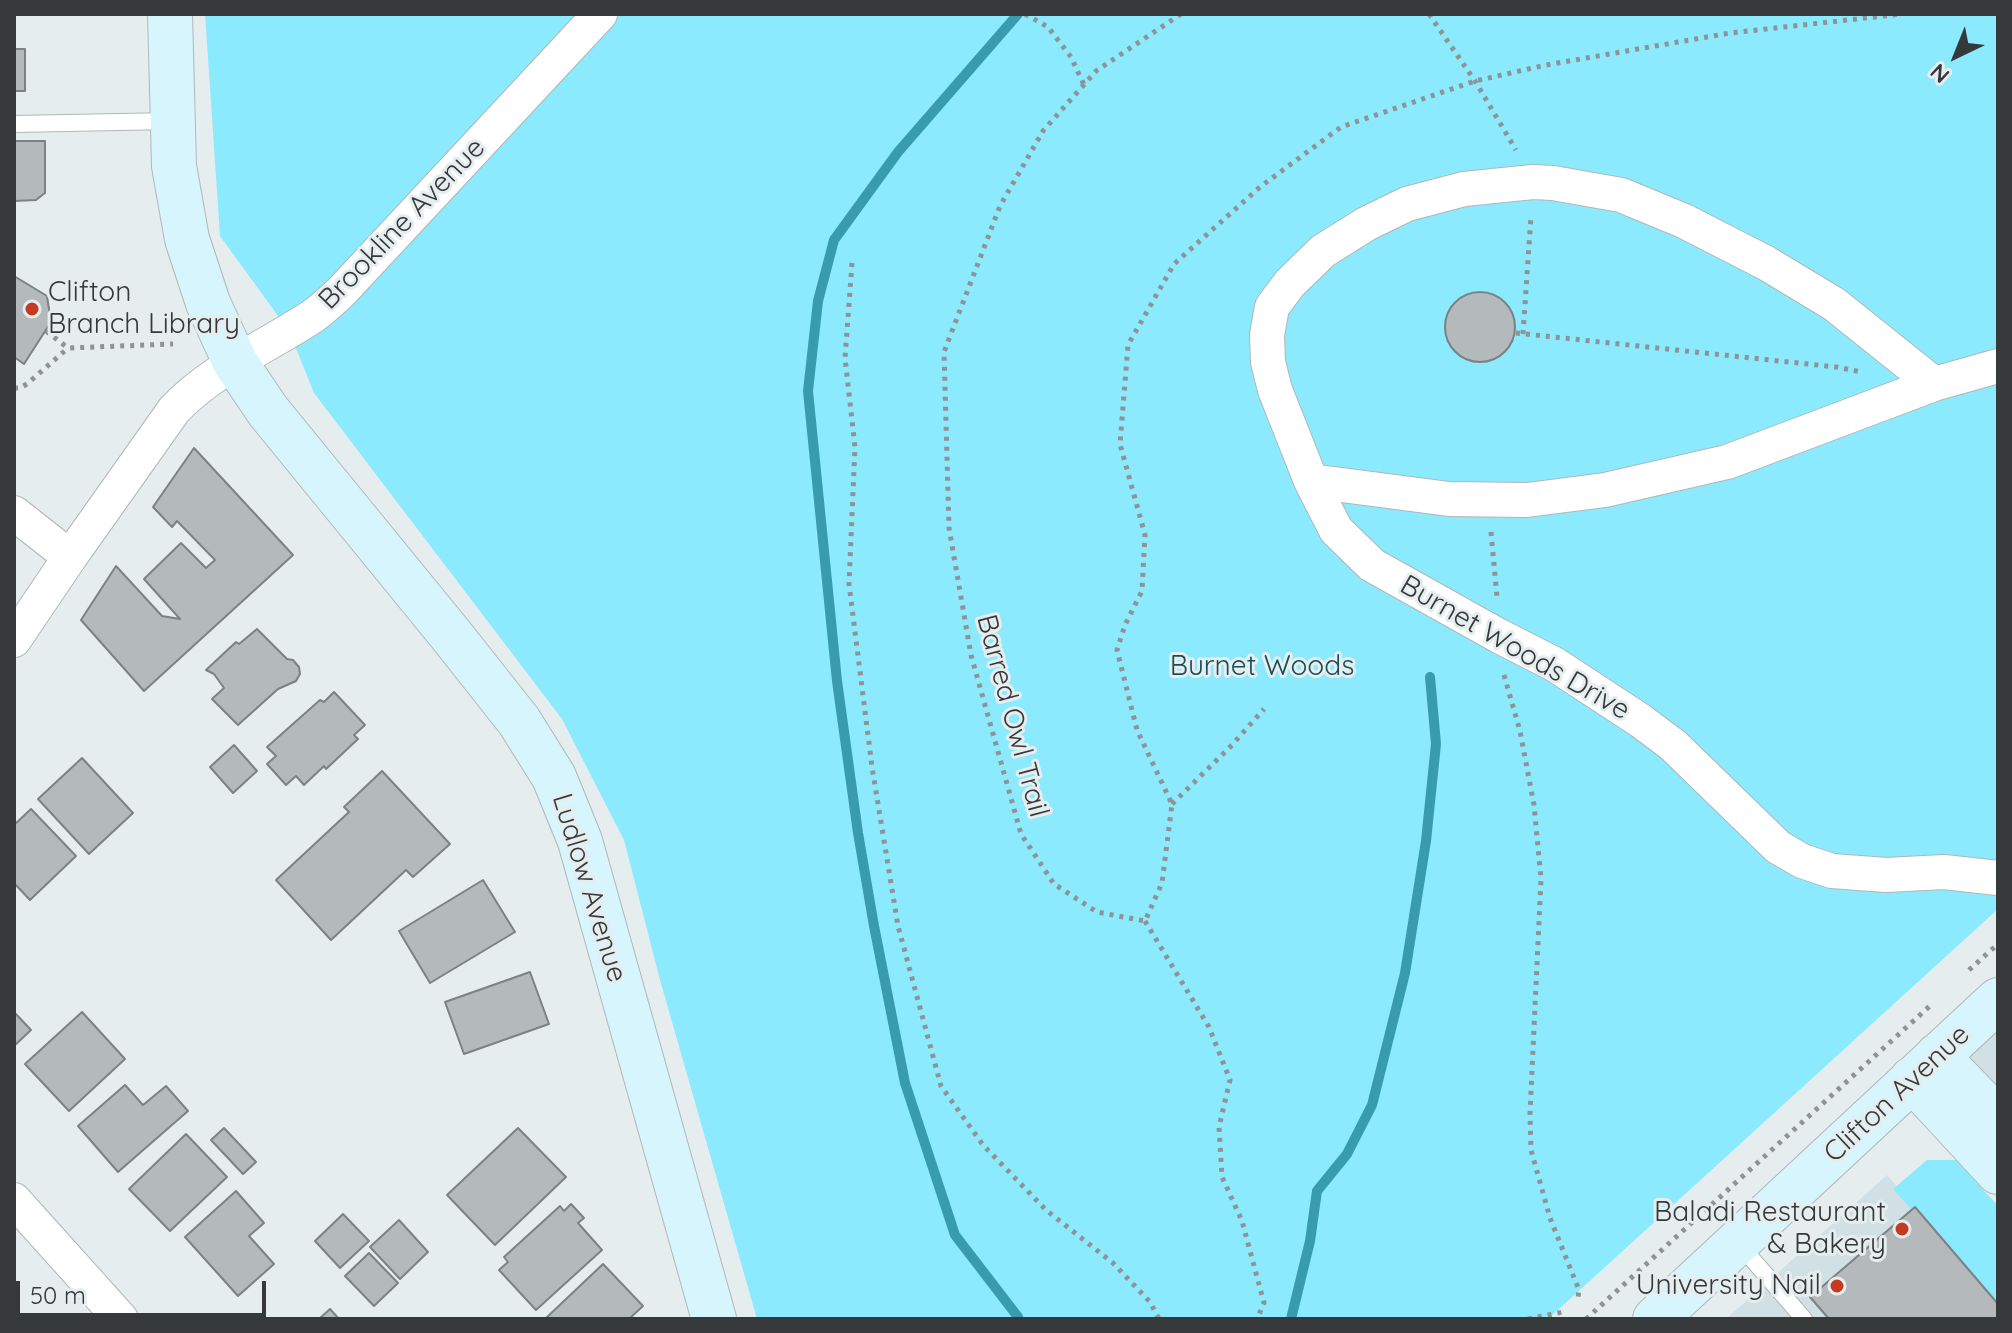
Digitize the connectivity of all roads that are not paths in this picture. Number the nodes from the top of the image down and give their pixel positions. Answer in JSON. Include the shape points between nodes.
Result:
{"nodes":[{"id":1,"x":170,"y":14,"type":"edge"},
{"id":2,"x":600,"y":14,"type":"edge"},
{"id":3,"x":173,"y":121,"type":"junction"},
{"id":4,"x":14,"y":124,"type":"edge"},
{"id":5,"x":235,"y":362,"type":"junction"},
{"id":6,"x":1998,"y":366,"type":"edge"},
{"id":7,"x":1934,"y":384,"type":"junction"},
{"id":8,"x":1311,"y":481,"type":"junction"},
{"id":9,"x":14,"y":513,"type":"edge"},
{"id":10,"x":70,"y":557,"type":"junction"},
{"id":11,"x":14,"y":640,"type":"edge"},
{"id":12,"x":1998,"y":878,"type":"edge"},
{"id":13,"x":1998,"y":1000,"type":"edge"},
{"id":14,"x":1924,"y":1068,"type":"junction"},
{"id":15,"x":1998,"y":1119,"type":"edge"},
{"id":16,"x":1998,"y":1172,"type":"edge"},
{"id":17,"x":14,"y":1200,"type":"edge"},
{"id":18,"x":1738,"y":1243,"type":"junction"},
{"id":19,"x":1670,"y":1314,"type":"edge"},
{"id":20,"x":121,"y":1319,"type":"edge"},
{"id":21,"x":714,"y":1319,"type":"edge"},
{"id":22,"x":1804,"y":1319,"type":"edge"}],
"edges":[{"from":1,"to":3,"type":"street","name":"Ludlow Avenue"},
{"from":2,"to":5,"type":"street","name":"Brookline Avenue","via":[[341,292],[316,314]]},
{"from":3,"to":4,"type":"lane"},
{"from":3,"to":5,"type":"street","name":"Ludlow Avenue","via":[[174,166],[187,239]]},
{"from":5,"to":10,"type":"street","name":"Brookline Avenue","via":[[174,410]]},
{"from":5,"to":21,"type":"street","name":"Ludlow Avenue","via":[[268,411],[519,721],[554,777],[580,841]]},
{"from":6,"to":7,"type":"street"},
{"from":7,"to":8,"type":"street","via":[[1727,462],[1605,490],[1527,500],[1449,499]]},
{"from":7,"to":8,"type":"street","name":"Burnet Woods Drive","via":[[1834,304],[1684,221],[1621,195],[1553,183],[1464,189],[1407,204],[1323,251],[1272,307],[1268,362]]},
{"from":8,"to":12,"type":"street","name":"Burnet Woods Drive","via":[[1336,530],[1372,565],[1554,664],[1662,737],[1778,847],[1802,861],[1832,871]]},
{"from":9,"to":10,"type":"street"},
{"from":10,"to":11,"type":"street","name":"Brookline Avenue"},
{"from":13,"to":14,"type":"street","name":"Clifton Avenue"},
{"from":14,"to":15,"type":"street"},
{"from":14,"to":16,"type":"street"},
{"from":14,"to":18,"type":"street","name":"Clifton Avenue"},
{"from":17,"to":20,"type":"street"},
{"from":18,"to":19,"type":"street","name":"Clifton Avenue"},
{"from":18,"to":22,"type":"lane"}]}
